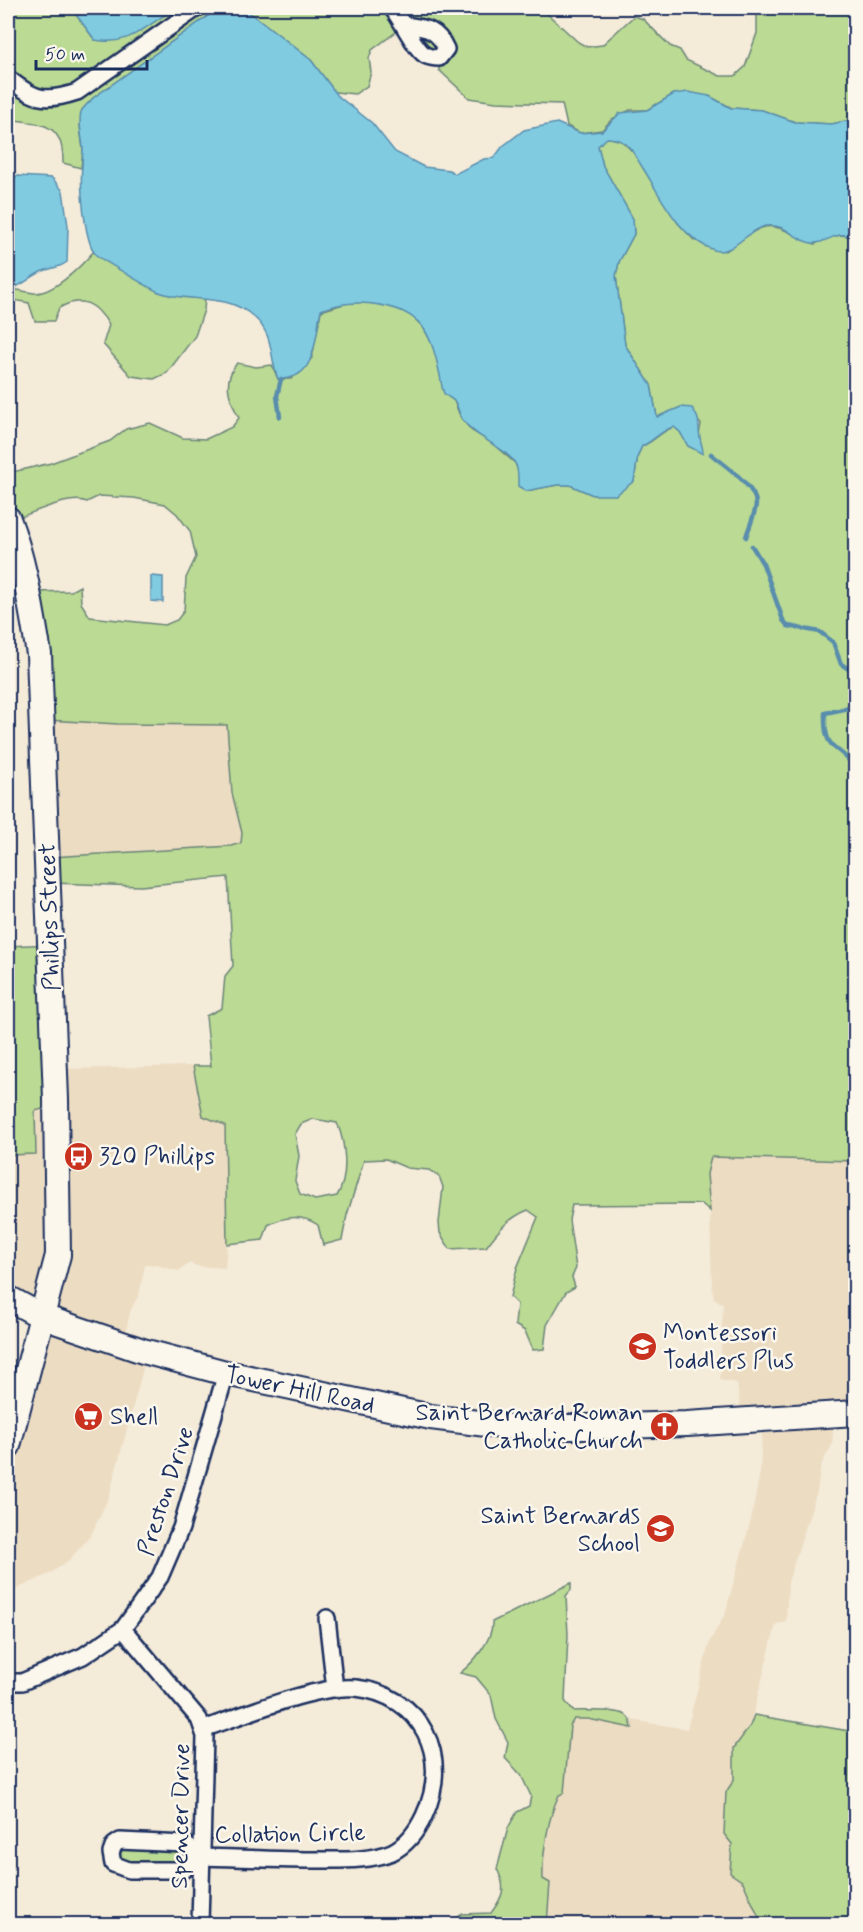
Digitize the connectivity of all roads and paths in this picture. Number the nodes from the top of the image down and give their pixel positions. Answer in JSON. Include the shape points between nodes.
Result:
{"nodes":[{"id":1,"x":197,"y":8,"type":"edge"},
{"id":2,"x":392,"y":8,"type":"edge"},
{"id":3,"x":405,"y":25,"type":"dead end"},
{"id":4,"x":8,"y":78,"type":"edge"},
{"id":5,"x":8,"y":519,"type":"edge"},
{"id":6,"x":8,"y":1298,"type":"edge"},
{"id":7,"x":43,"y":1317,"type":"junction"},
{"id":8,"x":226,"y":1373,"type":"junction"},
{"id":9,"x":855,"y":1413,"type":"edge"},
{"id":10,"x":8,"y":1446,"type":"edge"},
{"id":11,"x":327,"y":1618,"type":"dead end"},
{"id":12,"x":123,"y":1629,"type":"junction"},
{"id":13,"x":8,"y":1682,"type":"edge"},
{"id":14,"x":335,"y":1689,"type":"junction"},
{"id":15,"x":203,"y":1729,"type":"junction"},
{"id":16,"x":201,"y":1857,"type":"junction"},
{"id":17,"x":200,"y":1924,"type":"edge"}],
"edges":[{"from":1,"to":4,"type":"street","via":[[77,92],[57,99],[41,98],[26,93]]},
{"from":2,"to":3,"type":"street"},
{"from":5,"to":7,"type":"main road","name":"Phillips Street","via":[[29,590],[39,654],[58,1174],[58,1256]]},
{"from":6,"to":7,"type":"main road","name":"Tower Hill Road"},
{"from":7,"to":8,"type":"main road","name":"Tower Hill Road","via":[[143,1351]]},
{"from":7,"to":10,"type":"main road","name":"Phillips Street"},
{"from":8,"to":9,"type":"main road","name":"Tower Hill Road","via":[[431,1417],[510,1427],[687,1424]]},
{"from":8,"to":12,"type":"street","name":"Preston Drive","via":[[181,1528],[160,1577]]},
{"from":11,"to":14,"type":"street"},
{"from":12,"to":13,"type":"street","name":"Preston Drive","via":[[83,1656],[22,1682]]},
{"from":12,"to":15,"type":"street","name":"Spencer Drive","via":[[199,1719]]},
{"from":14,"to":15,"type":"street","name":"Collation Circle"},
{"from":14,"to":16,"type":"street","name":"Collation Circle","via":[[379,1693],[407,1707],[430,1739],[436,1767],[430,1803],[416,1834],[392,1851],[358,1859]]},
{"from":15,"to":16,"type":"street","name":"Spencer Drive"},
{"from":16,"to":16,"type":"street","name":"Collation Circle","via":[[183,1870],[129,1870],[114,1864],[111,1853],[120,1841],[151,1842],[184,1844]]},
{"from":16,"to":17,"type":"street","name":"Spencer Drive"}]}
